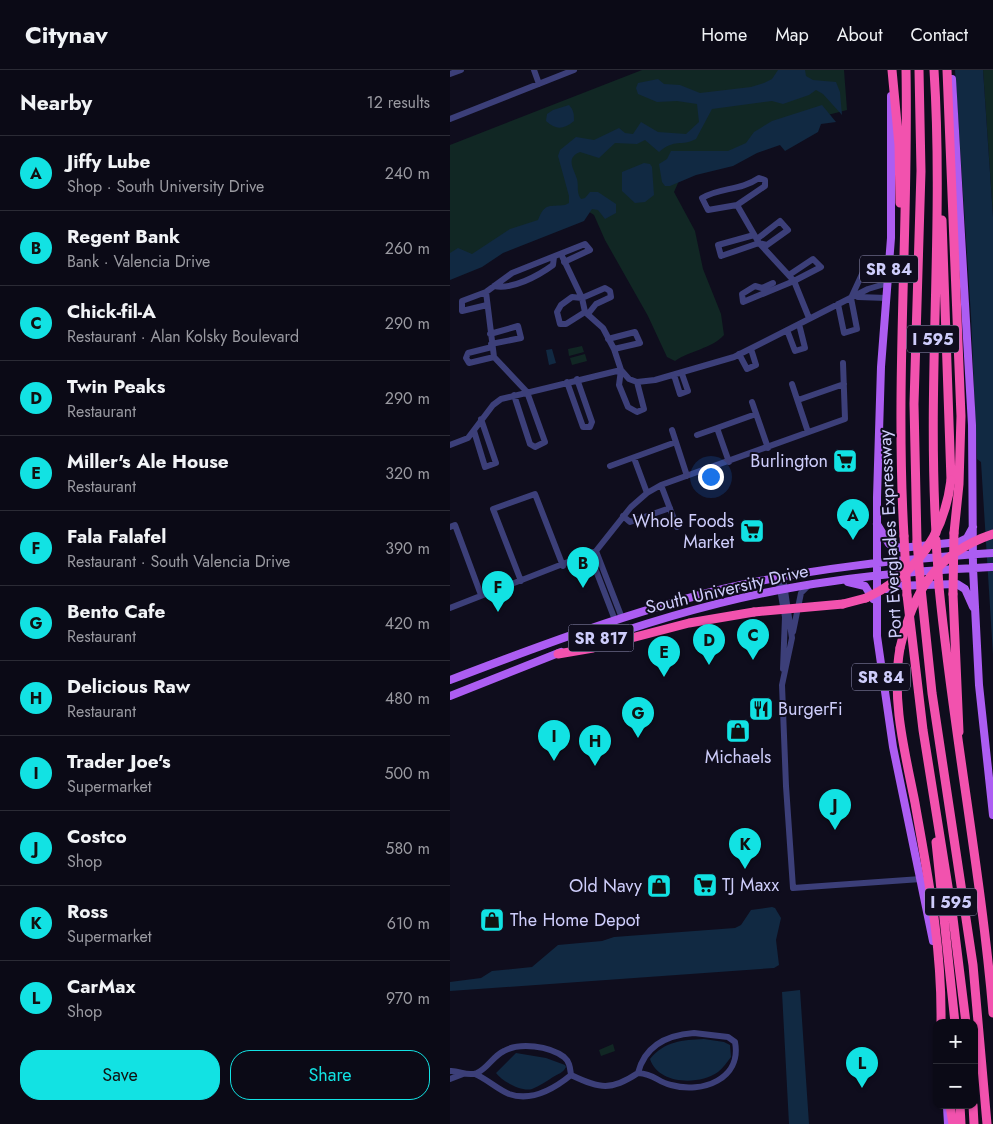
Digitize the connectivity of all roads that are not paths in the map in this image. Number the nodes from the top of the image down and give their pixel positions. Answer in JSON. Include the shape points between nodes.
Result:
{"nodes":[{"id":1,"x":461,"y":70,"type":"edge"},
{"id":2,"x":534,"y":70,"type":"edge"},
{"id":3,"x":574,"y":70,"type":"edge"},
{"id":4,"x":891,"y":70,"type":"edge"},
{"id":5,"x":906,"y":70,"type":"edge"},
{"id":6,"x":919,"y":70,"type":"edge"},
{"id":7,"x":934,"y":70,"type":"edge"},
{"id":8,"x":948,"y":70,"type":"edge"},
{"id":9,"x":450,"y":74,"type":"edge"},
{"id":10,"x":539,"y":84,"type":"junction"},
{"id":11,"x":450,"y":119,"type":"edge"},
{"id":12,"x":937,"y":137,"type":"junction"},
{"id":13,"x":737,"y":205,"type":"junction"},
{"id":14,"x":756,"y":239,"type":"junction"},
{"id":15,"x":558,"y":255,"type":"junction"},
{"id":16,"x":564,"y":262,"type":"junction"},
{"id":17,"x":868,"y":274,"type":"dead end"},
{"id":18,"x":789,"y":275,"type":"junction"},
{"id":19,"x":794,"y":281,"type":"junction"},
{"id":20,"x":903,"y":281,"type":"junction"},
{"id":21,"x":773,"y":283,"type":"dead end"},
{"id":22,"x":888,"y":283,"type":"junction"},
{"id":23,"x":494,"y":286,"type":"junction"},
{"id":24,"x":486,"y":292,"type":"junction"},
{"id":25,"x":582,"y":298,"type":"junction"},
{"id":26,"x":852,"y":298,"type":"junction"},
{"id":27,"x":887,"y":298,"type":"junction"},
{"id":28,"x":838,"y":304,"type":"junction"},
{"id":29,"x":487,"y":305,"type":"junction"},
{"id":30,"x":586,"y":313,"type":"junction"},
{"id":31,"x":809,"y":318,"type":"junction"},
{"id":32,"x":799,"y":324,"type":"junction"},
{"id":33,"x":787,"y":330,"type":"junction"},
{"id":34,"x":490,"y":334,"type":"junction"},
{"id":35,"x":608,"y":339,"type":"junction"},
{"id":36,"x":492,"y":346,"type":"junction"},
{"id":37,"x":614,"y":349,"type":"junction"},
{"id":38,"x":751,"y":349,"type":"junction"},
{"id":39,"x":740,"y":354,"type":"junction"},
{"id":40,"x":494,"y":357,"type":"junction"},
{"id":41,"x":843,"y":363,"type":"dead end"},
{"id":42,"x":621,"y":370,"type":"junction"},
{"id":43,"x":682,"y":374,"type":"junction"},
{"id":44,"x":674,"y":376,"type":"junction"},
{"id":45,"x":577,"y":379,"type":"junction"},
{"id":46,"x":566,"y":382,"type":"junction"},
{"id":47,"x":637,"y":382,"type":"junction"},
{"id":48,"x":792,"y":384,"type":"dead end"},
{"id":49,"x":844,"y":384,"type":"junction"},
{"id":50,"x":527,"y":392,"type":"junction"},
{"id":51,"x":514,"y":395,"type":"junction"},
{"id":52,"x":798,"y":400,"type":"junction"},
{"id":53,"x":752,"y":402,"type":"dead end"},
{"id":54,"x":756,"y":414,"type":"junction"},
{"id":55,"x":482,"y":420,"type":"junction"},
{"id":56,"x":717,"y":428,"type":"junction"},
{"id":57,"x":672,"y":430,"type":"dead end"},
{"id":58,"x":474,"y":431,"type":"junction"},
{"id":59,"x":808,"y":432,"type":"junction"},
{"id":60,"x":697,"y":435,"type":"dead end"},
{"id":61,"x":676,"y":442,"type":"junction"},
{"id":62,"x":450,"y":445,"type":"edge"},
{"id":63,"x":768,"y":448,"type":"junction"},
{"id":64,"x":634,"y":458,"type":"junction"},
{"id":65,"x":729,"y":462,"type":"junction"},
{"id":66,"x":610,"y":466,"type":"dead end"},
{"id":67,"x":687,"y":476,"type":"junction"},
{"id":68,"x":661,"y":485,"type":"junction"},
{"id":69,"x":647,"y":493,"type":"junction"},
{"id":70,"x":670,"y":508,"type":"junction"},
{"id":71,"x":623,"y":516,"type":"junction"},
{"id":72,"x":876,"y":522,"type":"junction"},
{"id":73,"x":974,"y":523,"type":"junction"},
{"id":74,"x":450,"y":527,"type":"edge"},
{"id":75,"x":677,"y":527,"type":"dead end"},
{"id":76,"x":993,"y":534,"type":"edge"},
{"id":77,"x":593,"y":553,"type":"junction"},
{"id":78,"x":974,"y":554,"type":"junction"},
{"id":79,"x":989,"y":554,"type":"edge"},
{"id":80,"x":876,"y":563,"type":"junction"},
{"id":81,"x":562,"y":566,"type":"junction"},
{"id":82,"x":990,"y":567,"type":"edge"},
{"id":83,"x":973,"y":568,"type":"junction"},
{"id":84,"x":876,"y":576,"type":"junction"},
{"id":85,"x":781,"y":578,"type":"junction"},
{"id":86,"x":521,"y":581,"type":"junction"},
{"id":87,"x":832,"y":581,"type":"junction"},
{"id":88,"x":809,"y":585,"type":"junction"},
{"id":89,"x":783,"y":590,"type":"junction"},
{"id":90,"x":481,"y":595,"type":"junction"},
{"id":91,"x":876,"y":606,"type":"junction"},
{"id":92,"x":450,"y":608,"type":"edge"},
{"id":93,"x":975,"y":611,"type":"junction"},
{"id":94,"x":618,"y":619,"type":"junction"},
{"id":95,"x":792,"y":638,"type":"junction"},
{"id":96,"x":558,"y":654,"type":"junction"},
{"id":97,"x":450,"y":680,"type":"edge"},
{"id":98,"x":783,"y":680,"type":"junction"},
{"id":99,"x":450,"y":696,"type":"edge"},
{"id":100,"x":957,"y":742,"type":"junction"},
{"id":101,"x":931,"y":782,"type":"junction"},
{"id":102,"x":993,"y":815,"type":"edge"},
{"id":103,"x":921,"y":878,"type":"junction"},
{"id":104,"x":993,"y":1013,"type":"edge"},
{"id":105,"x":941,"y":1019,"type":"edge"},
{"id":106,"x":941,"y":1019,"type":"edge"},
{"id":107,"x":955,"y":1019,"type":"edge"},
{"id":108,"x":966,"y":1019,"type":"edge"},
{"id":109,"x":450,"y":1071,"type":"edge"},
{"id":110,"x":638,"y":1073,"type":"junction"},
{"id":111,"x":463,"y":1074,"type":"junction"},
{"id":112,"x":475,"y":1074,"type":"junction"},
{"id":113,"x":571,"y":1075,"type":"junction"},
{"id":114,"x":450,"y":1079,"type":"edge"},
{"id":115,"x":948,"y":1109,"type":"edge"},
{"id":116,"x":949,"y":1109,"type":"edge"},
{"id":117,"x":960,"y":1109,"type":"edge"},
{"id":118,"x":973,"y":1109,"type":"edge"},
{"id":119,"x":948,"y":1124,"type":"edge"},
{"id":120,"x":953,"y":1124,"type":"edge"},
{"id":121,"x":961,"y":1124,"type":"edge"},
{"id":122,"x":974,"y":1124,"type":"edge"},
{"id":123,"x":987,"y":1124,"type":"edge"}],
"edges":[{"from":1,"to":9,"type":"street"},
{"from":2,"to":10,"type":"street"},
{"from":3,"to":10,"type":"street"},
{"from":4,"to":20,"type":"highway","via":[[899,146]]},
{"from":4,"to":22,"type":"main road","number":"SR 84","via":[[892,189]]},
{"from":5,"to":20,"type":"highway","name":"Port Everglades Expressway","number":"I 595"},
{"from":6,"to":123,"type":"highway","bridge":true,"via":[[921,170],[914,404],[918,542],[932,693],[973,965]]},
{"from":7,"to":12,"type":"highway","number":"I 595"},
{"from":8,"to":73,"type":"main road","via":[[967,314]]},
{"from":8,"to":100,"type":"highway","bridge":true,"via":[[961,416],[953,594],[961,725]]},
{"from":10,"to":11,"type":"street"},
{"from":12,"to":96,"type":"highway","bridge":true,"via":[[950,480],[944,514],[928,548],[902,576],[866,598],[844,604],[754,612],[689,623]]},
{"from":12,"to":100,"type":"highway","number":"I 595","bridge":true,"via":[[932,421],[939,587]]},
{"from":13,"to":13,"type":"street","via":[[708,210],[702,198],[710,193],[748,186],[759,178],[765,180],[765,186]]},
{"from":13,"to":14,"type":"street"},
{"from":14,"to":14,"type":"street","via":[[721,256],[718,245]]},
{"from":14,"to":18,"type":"street"},
{"from":15,"to":16,"type":"street"},
{"from":15,"to":16,"type":"street","via":[[585,244],[590,250]]},
{"from":15,"to":23,"type":"street","via":[[512,273]]},
{"from":15,"to":23,"type":"street","via":[[553,266],[543,272],[504,288]]},
{"from":16,"to":25,"type":"street"},
{"from":17,"to":26,"type":"street","via":[[863,272]]},
{"from":18,"to":19,"type":"street"},
{"from":18,"to":19,"type":"street","via":[[813,259],[821,267]]},
{"from":19,"to":21,"type":"street","via":[[743,302],[742,294],[755,286],[762,288]]},
{"from":19,"to":31,"type":"street"},
{"from":20,"to":101,"type":"highway","name":"Port Everglades Expressway","number":"I 595","bridge":true,"via":[[900,423],[907,595]]},
{"from":22,"to":26,"type":"street","via":[[878,284]]},
{"from":22,"to":27,"type":"main road","number":"SR 84"},
{"from":23,"to":24,"type":"street"},
{"from":24,"to":29,"type":"street"},
{"from":24,"to":29,"type":"street","via":[[462,301],[462,311]]},
{"from":25,"to":30,"type":"street"},
{"from":25,"to":30,"type":"street","via":[[605,288],[610,291],[611,298],[596,304]]},
{"from":25,"to":30,"type":"street","via":[[572,297],[561,305],[557,312],[560,324]]},
{"from":26,"to":27,"type":"street","via":[[866,295]]},
{"from":26,"to":28,"type":"street"},
{"from":26,"to":28,"type":"street","via":[[857,330],[844,332]]},
{"from":27,"to":72,"type":"main road","number":"SR 84","via":[[881,367]]},
{"from":28,"to":31,"type":"street"},
{"from":29,"to":34,"type":"street"},
{"from":30,"to":35,"type":"street","via":[[602,328]]},
{"from":31,"to":32,"type":"street"},
{"from":32,"to":33,"type":"street"},
{"from":32,"to":33,"type":"street","via":[[806,348],[795,351]]},
{"from":33,"to":38,"type":"street"},
{"from":34,"to":36,"type":"street"},
{"from":34,"to":36,"type":"street","via":[[518,326],[521,338]]},
{"from":35,"to":37,"type":"street"},
{"from":35,"to":37,"type":"street","via":[[636,332],[640,343]]},
{"from":36,"to":40,"type":"street"},
{"from":36,"to":40,"type":"street","via":[[468,353],[466,358],[468,362]]},
{"from":37,"to":42,"type":"street"},
{"from":38,"to":39,"type":"street"},
{"from":38,"to":39,"type":"street","via":[[756,365],[747,369]]},
{"from":39,"to":43,"type":"street"},
{"from":40,"to":50,"type":"street"},
{"from":41,"to":49,"type":"street"},
{"from":42,"to":45,"type":"street"},
{"from":42,"to":47,"type":"street"},
{"from":42,"to":47,"type":"street","via":[[619,385],[628,407],[637,412],[644,409]]},
{"from":43,"to":44,"type":"street"},
{"from":43,"to":44,"type":"street","via":[[688,391],[680,394]]},
{"from":44,"to":47,"type":"street"},
{"from":45,"to":46,"type":"street"},
{"from":45,"to":46,"type":"street","via":[[592,422],[590,428],[583,427]]},
{"from":46,"to":50,"type":"street"},
{"from":48,"to":52,"type":"street"},
{"from":49,"to":52,"type":"street"},
{"from":49,"to":59,"type":"street","via":[[845,419]]},
{"from":50,"to":51,"type":"street"},
{"from":50,"to":51,"type":"street","via":[[545,442],[535,447],[530,444]]},
{"from":51,"to":55,"type":"street","via":[[498,400]]},
{"from":52,"to":59,"type":"street"},
{"from":53,"to":54,"type":"street"},
{"from":54,"to":56,"type":"street"},
{"from":54,"to":63,"type":"street"},
{"from":55,"to":58,"type":"street"},
{"from":55,"to":58,"type":"street","via":[[496,463],[485,467]]},
{"from":56,"to":60,"type":"street"},
{"from":56,"to":65,"type":"street"},
{"from":57,"to":61,"type":"street"},
{"from":58,"to":62,"type":"street","via":[[468,438]]},
{"from":59,"to":63,"type":"street"},
{"from":61,"to":64,"type":"street"},
{"from":61,"to":67,"type":"street"},
{"from":63,"to":65,"type":"street"},
{"from":64,"to":66,"type":"street"},
{"from":64,"to":69,"type":"street"},
{"from":65,"to":67,"type":"street"},
{"from":67,"to":68,"type":"street"},
{"from":68,"to":69,"type":"street"},
{"from":68,"to":70,"type":"street"},
{"from":69,"to":71,"type":"street"},
{"from":70,"to":71,"type":"street","via":[[630,522]]},
{"from":70,"to":75,"type":"street"},
{"from":71,"to":77,"type":"street"},
{"from":72,"to":73,"type":"main road","via":[[889,544],[901,548],[963,541]]},
{"from":72,"to":80,"type":"main road","number":"SR 84"},
{"from":73,"to":78,"type":"main road"},
{"from":74,"to":90,"type":"street","via":[[455,525]]},
{"from":76,"to":105,"type":"highway","bridge":true,"via":[[952,554],[929,578],[912,609],[900,648],[897,701],[935,911],[942,983]]},
{"from":77,"to":81,"type":"street"},
{"from":77,"to":94,"type":"street"},
{"from":78,"to":79,"type":"main road","name":"South University Drive","number":"SR 817"},
{"from":78,"to":80,"type":"main road","name":"South University Drive","number":"SR 817"},
{"from":78,"to":83,"type":"main road"},
{"from":80,"to":84,"type":"main road","number":"SR 84"},
{"from":80,"to":85,"type":"main road","name":"South University Drive","number":"SR 817"},
{"from":81,"to":86,"type":"street"},
{"from":81,"to":86,"type":"street","via":[[535,494],[493,509]]},
{"from":82,"to":83,"type":"main road","name":"South University Drive","number":"SR 817"},
{"from":83,"to":84,"type":"main road","name":"South University Drive","number":"SR 817"},
{"from":83,"to":93,"type":"main road"},
{"from":84,"to":87,"type":"main road","name":"South University Drive","number":"SR 817"},
{"from":84,"to":91,"type":"main road","number":"SR 84"},
{"from":85,"to":89,"type":"street"},
{"from":85,"to":94,"type":"main road","name":"South University Drive","number":"SR 817","via":[[709,593]]},
{"from":86,"to":90,"type":"street"},
{"from":87,"to":88,"type":"main road","name":"South University Drive","number":"SR 817"},
{"from":87,"to":91,"type":"main road","via":[[865,586]]},
{"from":88,"to":89,"type":"main road","name":"South University Drive","number":"SR 817"},
{"from":88,"to":95,"type":"street","via":[[801,593]]},
{"from":89,"to":95,"type":"street"},
{"from":89,"to":96,"type":"main road","name":"South University Drive","number":"SR 817","via":[[677,614]]},
{"from":89,"to":98,"type":"street","via":[[786,634]]},
{"from":90,"to":92,"type":"street"},
{"from":91,"to":93,"type":"main road","via":[[884,591],[893,586],[952,582],[965,589]]},
{"from":91,"to":103,"type":"main road","number":"SR 84","via":[[884,694]]},
{"from":93,"to":102,"type":"main road","via":[[979,685]]},
{"from":94,"to":97,"type":"main road","name":"South University Drive","number":"SR 817"},
{"from":95,"to":98,"type":"street"},
{"from":96,"to":99,"type":"main road","name":"South University Drive","number":"SR 817"},
{"from":98,"to":103,"type":"street","via":[[793,888]]},
{"from":100,"to":104,"type":"highway","number":"I 595","via":[[977,873]]},
{"from":101,"to":107,"type":"highway"},
{"from":101,"to":108,"type":"highway","name":"Port Everglades Expressway","number":"I 595"},
{"from":103,"to":106,"type":"main road","number":"SR 84","via":[[934,952]]},
{"from":109,"to":111,"type":"street"},
{"from":110,"to":110,"type":"street","via":[[650,1074],[670,1085],[684,1088],[717,1081],[736,1064],[735,1042],[728,1037],[703,1034],[673,1036],[645,1055]]},
{"from":110,"to":113,"type":"street","via":[[622,1084],[607,1088]]},
{"from":111,"to":112,"type":"street"},
{"from":111,"to":114,"type":"street"},
{"from":112,"to":113,"type":"street","via":[[490,1080],[508,1094],[526,1097],[539,1094]]},
{"from":112,"to":113,"type":"street","via":[[503,1051],[519,1046],[539,1048],[565,1058]]},
{"from":115,"to":119,"type":"main road"},
{"from":116,"to":120,"type":"highway"},
{"from":117,"to":121,"type":"highway"},
{"from":118,"to":122,"type":"highway"}]}
